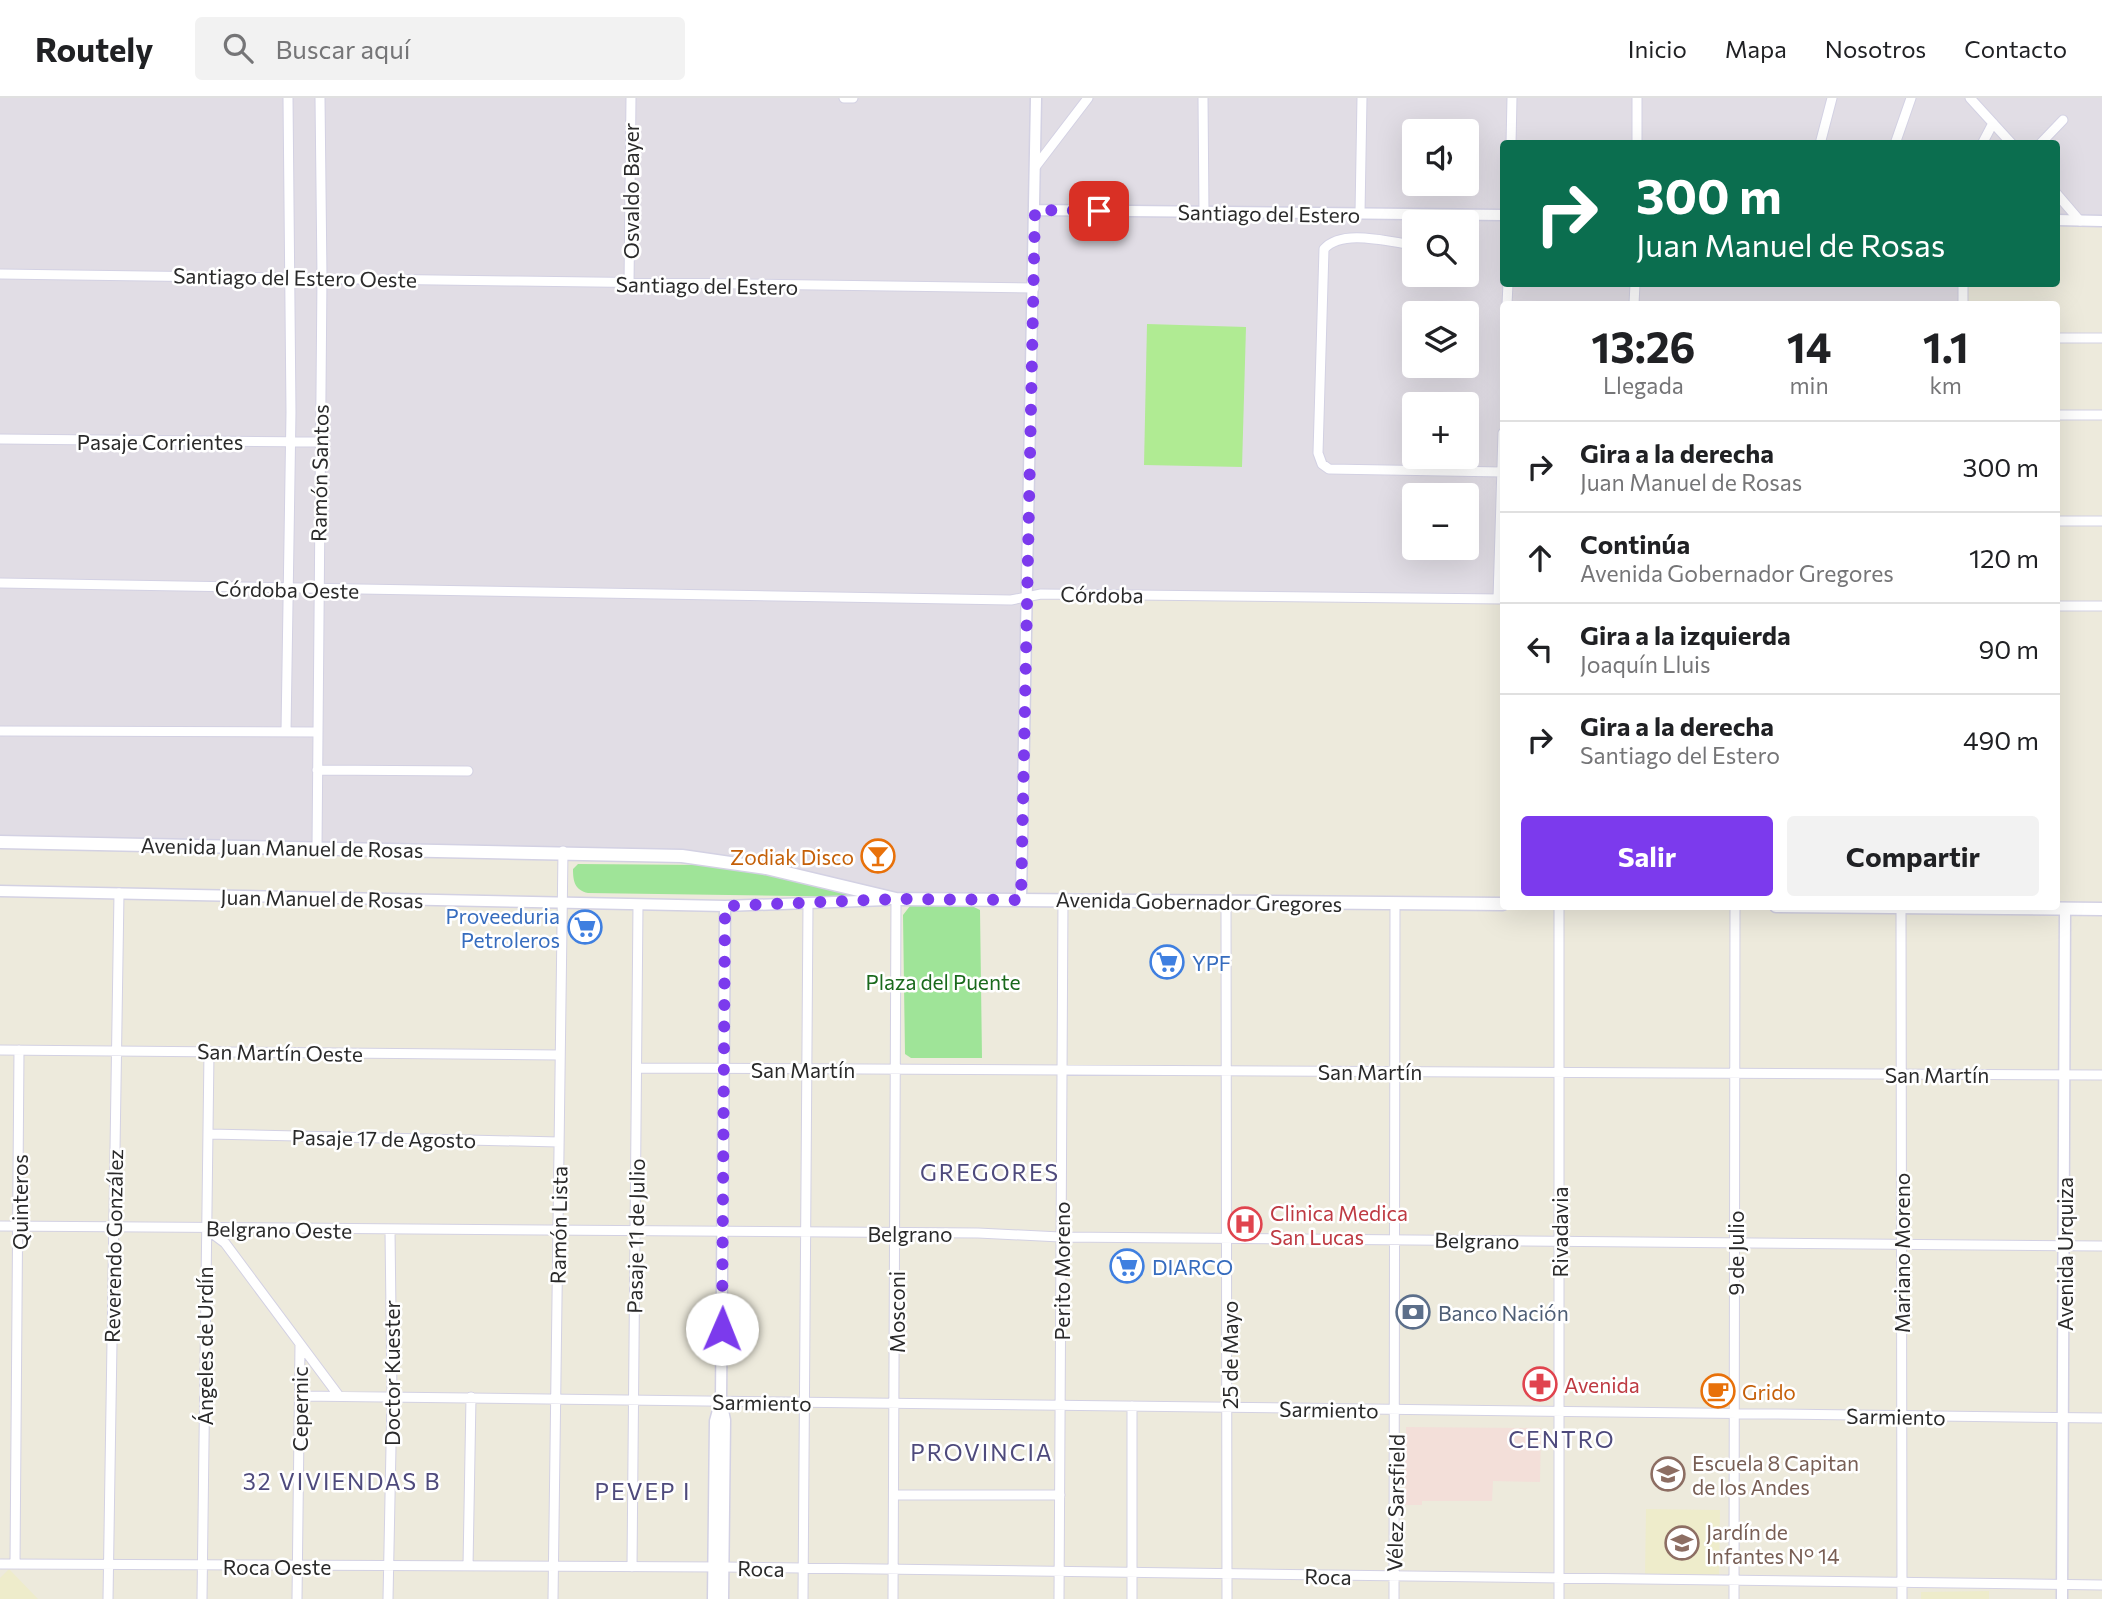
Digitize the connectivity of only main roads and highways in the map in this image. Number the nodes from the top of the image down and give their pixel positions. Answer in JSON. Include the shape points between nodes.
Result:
{"nodes":[{"id":1,"x":0,"y":842,"type":"edge"},
{"id":2,"x":563,"y":851,"type":"joint"},
{"id":3,"x":1500,"y":904,"type":"edge"},
{"id":4,"x":2060,"y":909,"type":"edge"},
{"id":5,"x":2102,"y":909,"type":"edge"}],
"edges":[{"from":1,"to":2,"type":"main road","name":"Avenida Juan Manuel de Rosas"},
{"from":2,"to":3,"type":"main road","name":"Avenida Gobernador Gregores","via":[[724,861],[896,899]]},
{"from":4,"to":5,"type":"main road"}]}
